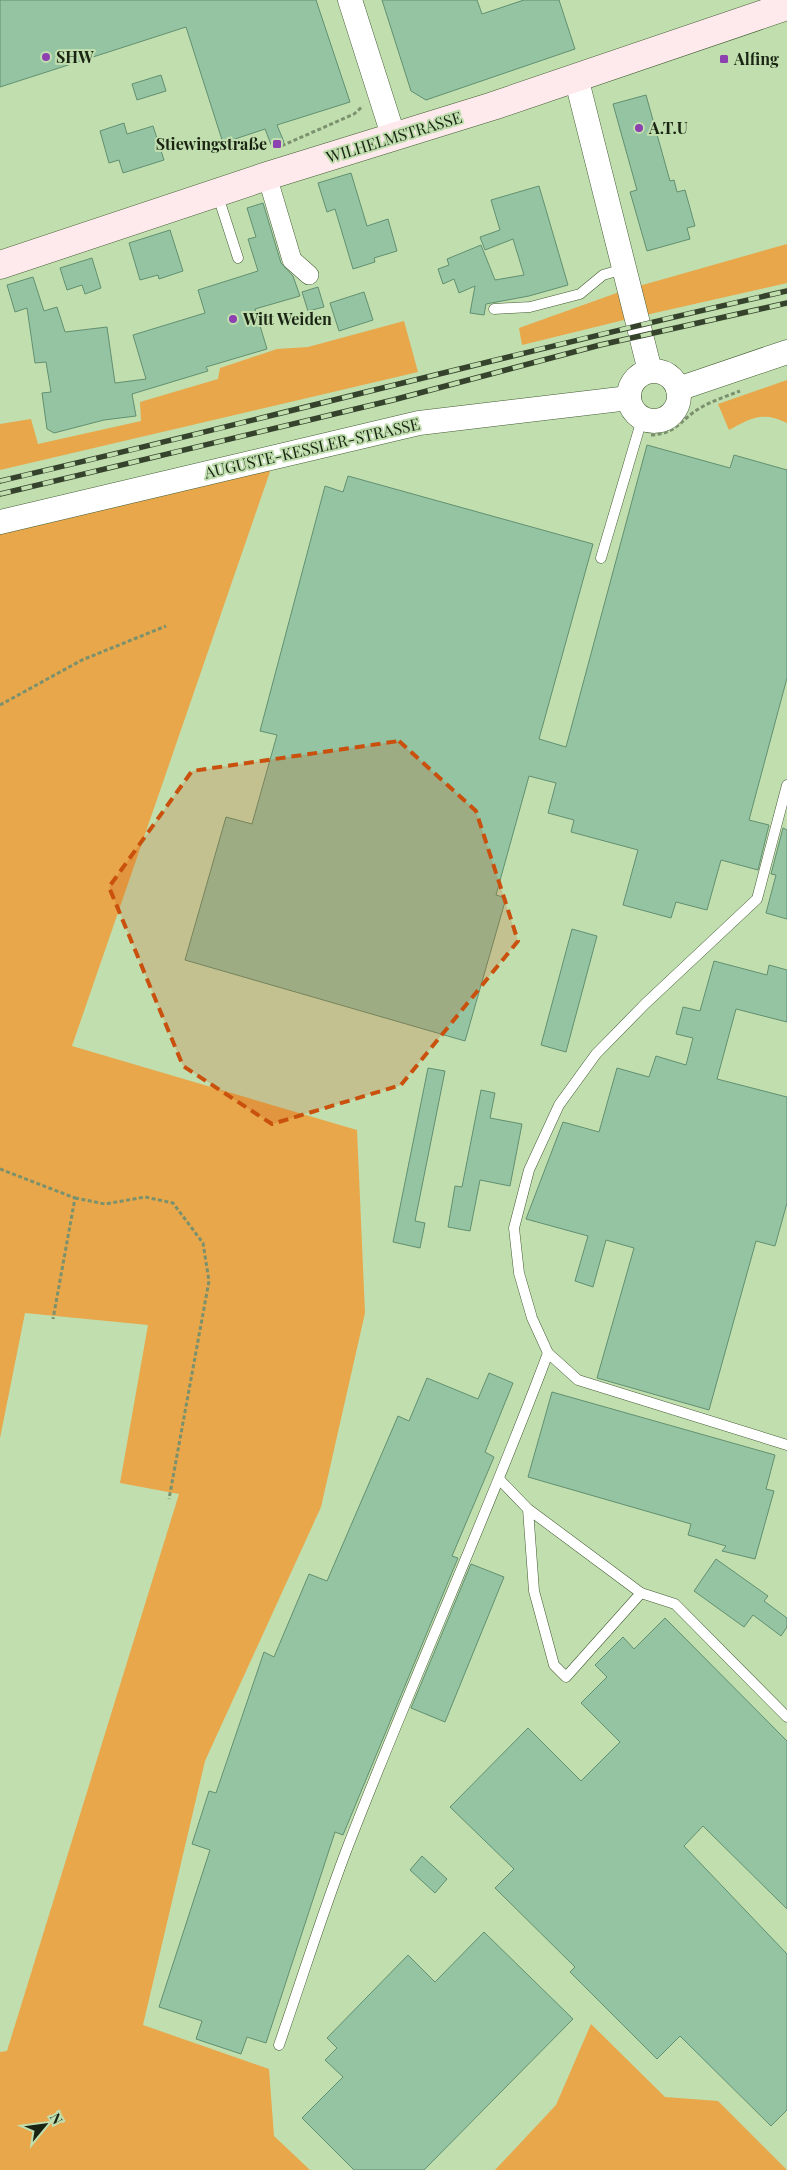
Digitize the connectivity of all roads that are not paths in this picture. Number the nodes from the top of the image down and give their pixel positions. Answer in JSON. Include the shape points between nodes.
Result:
{"nodes":[{"id":1,"x":350,"y":0,"type":"edge"},
{"id":2,"x":787,"y":6,"type":"edge"},
{"id":3,"x":576,"y":77,"type":"junction"},
{"id":4,"x":394,"y":138,"type":"junction"},
{"id":5,"x":267,"y":176,"type":"junction"},
{"id":6,"x":217,"y":192,"type":"junction"},
{"id":7,"x":238,"y":258,"type":"dead end"},
{"id":8,"x":0,"y":265,"type":"edge"},
{"id":9,"x":623,"y":269,"type":"junction"},
{"id":10,"x":309,"y":276,"type":"dead end"},
{"id":11,"x":494,"y":309,"type":"dead end"},
{"id":12,"x":787,"y":352,"type":"edge"},
{"id":13,"x":650,"y":371,"type":"junction"},
{"id":14,"x":678,"y":389,"type":"junction"},
{"id":15,"x":629,"y":398,"type":"junction"},
{"id":16,"x":640,"y":424,"type":"junction"},
{"id":17,"x":0,"y":522,"type":"edge"},
{"id":18,"x":601,"y":558,"type":"dead end"},
{"id":19,"x":787,"y":785,"type":"edge"},
{"id":20,"x":548,"y":1353,"type":"junction"},
{"id":21,"x":787,"y":1445,"type":"edge"},
{"id":22,"x":500,"y":1479,"type":"junction"},
{"id":23,"x":528,"y":1509,"type":"junction"},
{"id":24,"x":642,"y":1593,"type":"junction"},
{"id":25,"x":787,"y":1717,"type":"edge"},
{"id":26,"x":279,"y":2045,"type":"dead end"}],
"edges":[{"from":1,"to":4,"type":"street"},
{"from":2,"to":3,"type":"main road","name":"WILHELMSTRASSE"},
{"from":3,"to":4,"type":"main road","name":"WILHELMSTRASSE"},
{"from":3,"to":9,"type":"street"},
{"from":4,"to":5,"type":"main road","name":"WILHELMSTRASSE"},
{"from":5,"to":6,"type":"main road","name":"WILHELMSTRASSE"},
{"from":5,"to":10,"type":"street","via":[[292,260]]},
{"from":6,"to":7,"type":"lane"},
{"from":6,"to":8,"type":"main road","name":"WILHELMSTRASSE"},
{"from":9,"to":11,"type":"lane","via":[[603,275],[580,294],[530,307]]},
{"from":9,"to":13,"type":"street"},
{"from":12,"to":14,"type":"street"},
{"from":13,"to":14,"type":"street","via":[[665,373]]},
{"from":13,"to":15,"type":"street","via":[[631,384]]},
{"from":14,"to":16,"type":"street","via":[[679,400],[672,414],[658,421]]},
{"from":15,"to":16,"type":"street"},
{"from":15,"to":17,"type":"street","name":"AUGUSTE-KESSLER-STRASSE","via":[[419,423]]},
{"from":16,"to":18,"type":"lane"},
{"from":19,"to":20,"type":"lane","via":[[756,899],[596,1054],[559,1106],[529,1170],[514,1228],[519,1273],[532,1318]]},
{"from":20,"to":21,"type":"lane","via":[[578,1380]]},
{"from":20,"to":22,"type":"lane"},
{"from":22,"to":23,"type":"lane"},
{"from":22,"to":26,"type":"lane","via":[[347,1848]]},
{"from":23,"to":24,"type":"lane"},
{"from":23,"to":24,"type":"lane","via":[[534,1591],[554,1665],[566,1677]]},
{"from":24,"to":25,"type":"lane","via":[[674,1604]]}]}
